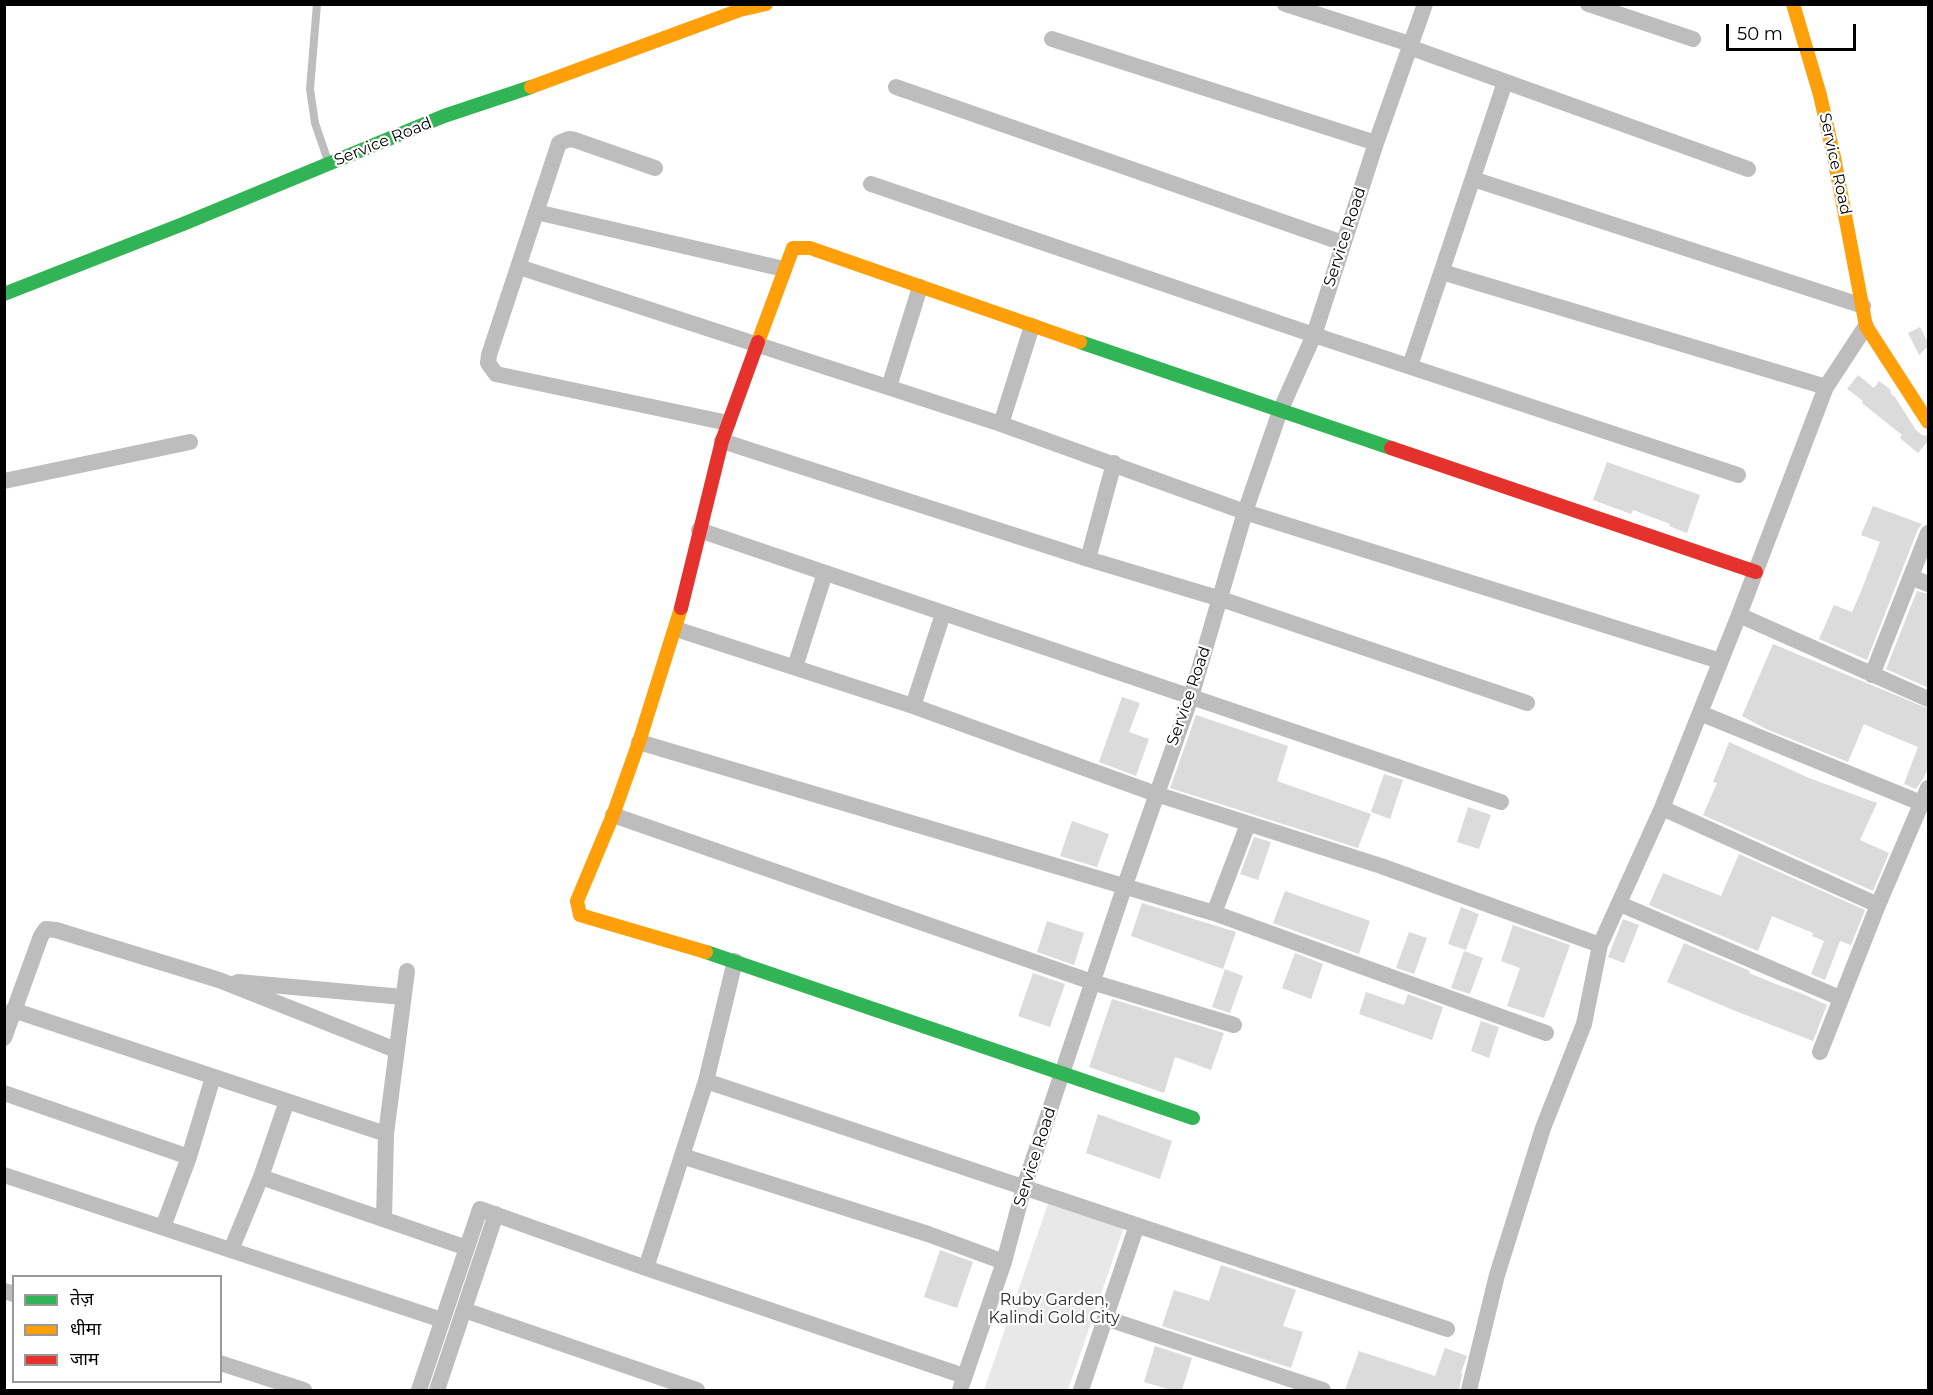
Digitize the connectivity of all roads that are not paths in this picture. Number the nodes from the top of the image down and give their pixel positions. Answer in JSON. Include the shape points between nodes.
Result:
{"nodes":[{"id":1,"x":317,"y":4,"type":"edge"},
{"id":2,"x":766,"y":4,"type":"edge"},
{"id":3,"x":1285,"y":4,"type":"edge"},
{"id":4,"x":1425,"y":4,"type":"edge"},
{"id":5,"x":1588,"y":4,"type":"edge"},
{"id":6,"x":1793,"y":4,"type":"edge"},
{"id":7,"x":1052,"y":39,"type":"dead end"},
{"id":8,"x":1693,"y":39,"type":"dead end"},
{"id":9,"x":1410,"y":46,"type":"junction"},
{"id":10,"x":1505,"y":82,"type":"junction"},
{"id":11,"x":896,"y":87,"type":"dead end"},
{"id":12,"x":1376,"y":143,"type":"junction"},
{"id":13,"x":329,"y":164,"type":"junction"},
{"id":14,"x":655,"y":168,"type":"dead end"},
{"id":15,"x":1748,"y":169,"type":"dead end"},
{"id":16,"x":1473,"y":178,"type":"junction"},
{"id":17,"x":871,"y":184,"type":"dead end"},
{"id":18,"x":536,"y":212,"type":"junction"},
{"id":19,"x":1343,"y":243,"type":"junction"},
{"id":20,"x":519,"y":267,"type":"junction"},
{"id":21,"x":784,"y":269,"type":"junction"},
{"id":22,"x":1442,"y":272,"type":"junction"},
{"id":23,"x":920,"y":287,"type":"junction"},
{"id":24,"x":4,"y":294,"type":"edge"},
{"id":25,"x":1863,"y":306,"type":"junction"},
{"id":26,"x":1032,"y":326,"type":"junction"},
{"id":27,"x":1866,"y":326,"type":"junction"},
{"id":28,"x":1314,"y":334,"type":"junction"},
{"id":29,"x":757,"y":344,"type":"junction"},
{"id":30,"x":1410,"y":366,"type":"junction"},
{"id":31,"x":889,"y":387,"type":"junction"},
{"id":32,"x":1826,"y":387,"type":"junction"},
{"id":33,"x":1281,"y":411,"type":"junction"},
{"id":34,"x":1929,"y":422,"type":"edge"},
{"id":35,"x":728,"y":423,"type":"junction"},
{"id":36,"x":1001,"y":424,"type":"junction"},
{"id":37,"x":722,"y":441,"type":"junction"},
{"id":38,"x":190,"y":442,"type":"dead end"},
{"id":39,"x":1114,"y":463,"type":"junction"},
{"id":40,"x":1738,"y":475,"type":"dead end"},
{"id":41,"x":4,"y":481,"type":"edge"},
{"id":42,"x":1245,"y":512,"type":"junction"},
{"id":43,"x":699,"y":530,"type":"junction"},
{"id":44,"x":1929,"y":533,"type":"edge"},
{"id":45,"x":1088,"y":559,"type":"junction"},
{"id":46,"x":1756,"y":572,"type":"junction"},
{"id":47,"x":825,"y":573,"type":"junction"},
{"id":48,"x":1911,"y":577,"type":"junction"},
{"id":49,"x":1929,"y":584,"type":"edge"},
{"id":50,"x":1221,"y":599,"type":"junction"},
{"id":51,"x":943,"y":614,"type":"junction"},
{"id":52,"x":1739,"y":615,"type":"junction"},
{"id":53,"x":676,"y":629,"type":"junction"},
{"id":54,"x":1720,"y":661,"type":"junction"},
{"id":55,"x":795,"y":668,"type":"junction"},
{"id":56,"x":1872,"y":675,"type":"junction"},
{"id":57,"x":1191,"y":697,"type":"junction"},
{"id":58,"x":1929,"y":699,"type":"edge"},
{"id":59,"x":1527,"y":704,"type":"dead end"},
{"id":60,"x":914,"y":706,"type":"junction"},
{"id":61,"x":1700,"y":713,"type":"junction"},
{"id":62,"x":639,"y":742,"type":"junction"},
{"id":63,"x":1156,"y":794,"type":"junction"},
{"id":64,"x":1925,"y":795,"type":"edge"},
{"id":65,"x":1500,"y":802,"type":"dead end"},
{"id":66,"x":1662,"y":808,"type":"junction"},
{"id":67,"x":613,"y":815,"type":"junction"},
{"id":68,"x":1248,"y":824,"type":"junction"},
{"id":69,"x":1125,"y":885,"type":"junction"},
{"id":70,"x":1620,"y":904,"type":"junction"},
{"id":71,"x":1878,"y":905,"type":"junction"},
{"id":72,"x":1214,"y":913,"type":"junction"},
{"id":73,"x":1600,"y":945,"type":"junction"},
{"id":74,"x":735,"y":961,"type":"junction"},
{"id":75,"x":407,"y":971,"type":"dead end"},
{"id":76,"x":219,"y":981,"type":"junction"},
{"id":77,"x":1092,"y":982,"type":"junction"},
{"id":78,"x":403,"y":997,"type":"junction"},
{"id":79,"x":1840,"y":998,"type":"junction"},
{"id":80,"x":13,"y":1010,"type":"junction"},
{"id":81,"x":1234,"y":1025,"type":"dead end"},
{"id":82,"x":1546,"y":1033,"type":"dead end"},
{"id":83,"x":4,"y":1038,"type":"edge"},
{"id":84,"x":396,"y":1050,"type":"junction"},
{"id":85,"x":1820,"y":1052,"type":"dead end"},
{"id":86,"x":1063,"y":1073,"type":"junction"},
{"id":87,"x":213,"y":1077,"type":"junction"},
{"id":88,"x":706,"y":1081,"type":"junction"},
{"id":89,"x":4,"y":1093,"type":"edge"},
{"id":90,"x":287,"y":1101,"type":"junction"},
{"id":91,"x":1192,"y":1118,"type":"dead end"},
{"id":92,"x":386,"y":1134,"type":"junction"},
{"id":93,"x":682,"y":1156,"type":"junction"},
{"id":94,"x":189,"y":1157,"type":"junction"},
{"id":95,"x":4,"y":1175,"type":"edge"},
{"id":96,"x":261,"y":1177,"type":"junction"},
{"id":97,"x":1024,"y":1187,"type":"junction"},
{"id":98,"x":496,"y":1215,"type":"junction"},
{"id":99,"x":384,"y":1219,"type":"junction"},
{"id":100,"x":1137,"y":1225,"type":"junction"},
{"id":101,"x":163,"y":1227,"type":"junction"},
{"id":102,"x":467,"y":1248,"type":"junction"},
{"id":103,"x":231,"y":1250,"type":"junction"},
{"id":104,"x":1004,"y":1262,"type":"junction"},
{"id":105,"x":646,"y":1268,"type":"junction"},
{"id":106,"x":464,"y":1310,"type":"junction"},
{"id":107,"x":1106,"y":1318,"type":"junction"},
{"id":108,"x":442,"y":1320,"type":"junction"},
{"id":109,"x":1447,"y":1329,"type":"dead end"},
{"id":110,"x":222,"y":1364,"type":"edge"},
{"id":111,"x":962,"y":1383,"type":"edge"},
{"id":112,"x":304,"y":1390,"type":"edge"},
{"id":113,"x":419,"y":1390,"type":"edge"},
{"id":114,"x":437,"y":1390,"type":"edge"},
{"id":115,"x":697,"y":1390,"type":"edge"},
{"id":116,"x":1080,"y":1390,"type":"edge"},
{"id":117,"x":1323,"y":1390,"type":"edge"},
{"id":118,"x":1469,"y":1390,"type":"edge"}],
"edges":[{"from":1,"to":13,"type":"lane","via":[[310,89],[315,123]]},
{"from":2,"to":13,"type":"street","name":"Service Road","via":[[444,116]]},
{"from":3,"to":9,"type":"street"},
{"from":4,"to":9,"type":"street","name":"Service Road"},
{"from":5,"to":8,"type":"street"},
{"from":6,"to":25,"type":"street","name":"Service Road","via":[[1822,106]]},
{"from":7,"to":12,"type":"street"},
{"from":9,"to":10,"type":"street"},
{"from":9,"to":12,"type":"street","name":"Service Road"},
{"from":10,"to":15,"type":"street"},
{"from":10,"to":16,"type":"street"},
{"from":11,"to":19,"type":"street"},
{"from":12,"to":19,"type":"street","name":"Service Road"},
{"from":13,"to":24,"type":"street","name":"Service Road"},
{"from":14,"to":18,"type":"street","via":[[575,140],[562,141]]},
{"from":16,"to":22,"type":"street"},
{"from":16,"to":25,"type":"street"},
{"from":17,"to":28,"type":"street"},
{"from":18,"to":20,"type":"street"},
{"from":18,"to":21,"type":"street"},
{"from":19,"to":28,"type":"street","name":"Service Road"},
{"from":20,"to":29,"type":"street"},
{"from":20,"to":35,"type":"street","via":[[489,355],[488,363],[496,374]]},
{"from":21,"to":23,"type":"street","via":[[793,248],[810,248]]},
{"from":21,"to":29,"type":"street"},
{"from":22,"to":30,"type":"street"},
{"from":22,"to":32,"type":"street"},
{"from":23,"to":26,"type":"street"},
{"from":23,"to":31,"type":"street"},
{"from":25,"to":27,"type":"street","name":"Service Road"},
{"from":26,"to":33,"type":"street"},
{"from":26,"to":36,"type":"street"},
{"from":27,"to":32,"type":"street"},
{"from":27,"to":34,"type":"street"},
{"from":28,"to":30,"type":"street"},
{"from":28,"to":33,"type":"street","name":"Service Road"},
{"from":29,"to":31,"type":"street"},
{"from":29,"to":35,"type":"street"},
{"from":30,"to":40,"type":"street"},
{"from":31,"to":36,"type":"street"},
{"from":32,"to":46,"type":"street"},
{"from":33,"to":42,"type":"street","name":"Service Road"},
{"from":33,"to":46,"type":"street"},
{"from":35,"to":37,"type":"street"},
{"from":36,"to":39,"type":"street"},
{"from":37,"to":43,"type":"street"},
{"from":37,"to":45,"type":"street"},
{"from":38,"to":41,"type":"street"},
{"from":39,"to":42,"type":"street"},
{"from":39,"to":45,"type":"street"},
{"from":42,"to":50,"type":"street","name":"Service Road"},
{"from":42,"to":54,"type":"street"},
{"from":43,"to":47,"type":"street"},
{"from":43,"to":53,"type":"street"},
{"from":44,"to":48,"type":"street"},
{"from":45,"to":50,"type":"street"},
{"from":46,"to":52,"type":"street"},
{"from":47,"to":51,"type":"street"},
{"from":47,"to":55,"type":"street"},
{"from":48,"to":49,"type":"street"},
{"from":48,"to":56,"type":"street"},
{"from":50,"to":57,"type":"street","name":"Service Road"},
{"from":50,"to":59,"type":"street"},
{"from":51,"to":57,"type":"street"},
{"from":51,"to":60,"type":"street"},
{"from":52,"to":54,"type":"street"},
{"from":52,"to":56,"type":"street"},
{"from":53,"to":55,"type":"street"},
{"from":53,"to":62,"type":"street"},
{"from":54,"to":61,"type":"street"},
{"from":55,"to":60,"type":"street"},
{"from":56,"to":58,"type":"street"},
{"from":57,"to":63,"type":"street","name":"Service Road"},
{"from":57,"to":65,"type":"street"},
{"from":60,"to":63,"type":"street"},
{"from":61,"to":64,"type":"street"},
{"from":61,"to":66,"type":"street"},
{"from":62,"to":67,"type":"street"},
{"from":62,"to":69,"type":"street"},
{"from":63,"to":68,"type":"street"},
{"from":63,"to":69,"type":"street","name":"Service Road"},
{"from":64,"to":71,"type":"street"},
{"from":66,"to":70,"type":"street"},
{"from":66,"to":71,"type":"street"},
{"from":67,"to":74,"type":"street","via":[[577,901],[580,915]]},
{"from":67,"to":77,"type":"street"},
{"from":68,"to":72,"type":"street"},
{"from":68,"to":73,"type":"street","via":[[1381,866]]},
{"from":69,"to":72,"type":"street"},
{"from":69,"to":77,"type":"street","name":"Service Road"},
{"from":70,"to":73,"type":"street"},
{"from":70,"to":79,"type":"street"},
{"from":71,"to":79,"type":"street"},
{"from":72,"to":82,"type":"street"},
{"from":73,"to":118,"type":"street","via":[[1584,1024],[1544,1128],[1497,1275]]},
{"from":74,"to":86,"type":"street"},
{"from":74,"to":88,"type":"street"},
{"from":75,"to":78,"type":"street"},
{"from":76,"to":78,"type":"street"},
{"from":76,"to":80,"type":"street","via":[[46,929]]},
{"from":76,"to":84,"type":"street"},
{"from":77,"to":81,"type":"street"},
{"from":77,"to":86,"type":"street","name":"Service Road"},
{"from":78,"to":84,"type":"street"},
{"from":79,"to":85,"type":"street"},
{"from":80,"to":83,"type":"street"},
{"from":80,"to":87,"type":"street"},
{"from":84,"to":92,"type":"street"},
{"from":86,"to":91,"type":"street"},
{"from":86,"to":97,"type":"street","name":"Service Road"},
{"from":87,"to":90,"type":"street"},
{"from":87,"to":94,"type":"street"},
{"from":88,"to":93,"type":"street"},
{"from":88,"to":97,"type":"street"},
{"from":89,"to":94,"type":"street"},
{"from":90,"to":92,"type":"street"},
{"from":90,"to":96,"type":"street"},
{"from":92,"to":99,"type":"street"},
{"from":93,"to":104,"type":"street"},
{"from":93,"to":105,"type":"street"},
{"from":94,"to":101,"type":"street"},
{"from":95,"to":101,"type":"street"},
{"from":96,"to":99,"type":"street"},
{"from":96,"to":103,"type":"street"},
{"from":97,"to":100,"type":"street"},
{"from":97,"to":104,"type":"street","name":"Service Road"},
{"from":98,"to":102,"type":"street","via":[[480,1209]]},
{"from":98,"to":105,"type":"street"},
{"from":98,"to":106,"type":"street"},
{"from":99,"to":102,"type":"street"},
{"from":100,"to":107,"type":"street"},
{"from":100,"to":109,"type":"street"},
{"from":101,"to":103,"type":"street"},
{"from":102,"to":108,"type":"street"},
{"from":103,"to":108,"type":"street"},
{"from":104,"to":111,"type":"street","name":"Service Road"},
{"from":105,"to":111,"type":"street"},
{"from":106,"to":114,"type":"street"},
{"from":106,"to":115,"type":"street"},
{"from":107,"to":116,"type":"street"},
{"from":107,"to":117,"type":"street"},
{"from":108,"to":113,"type":"street"},
{"from":110,"to":112,"type":"street"}]}
